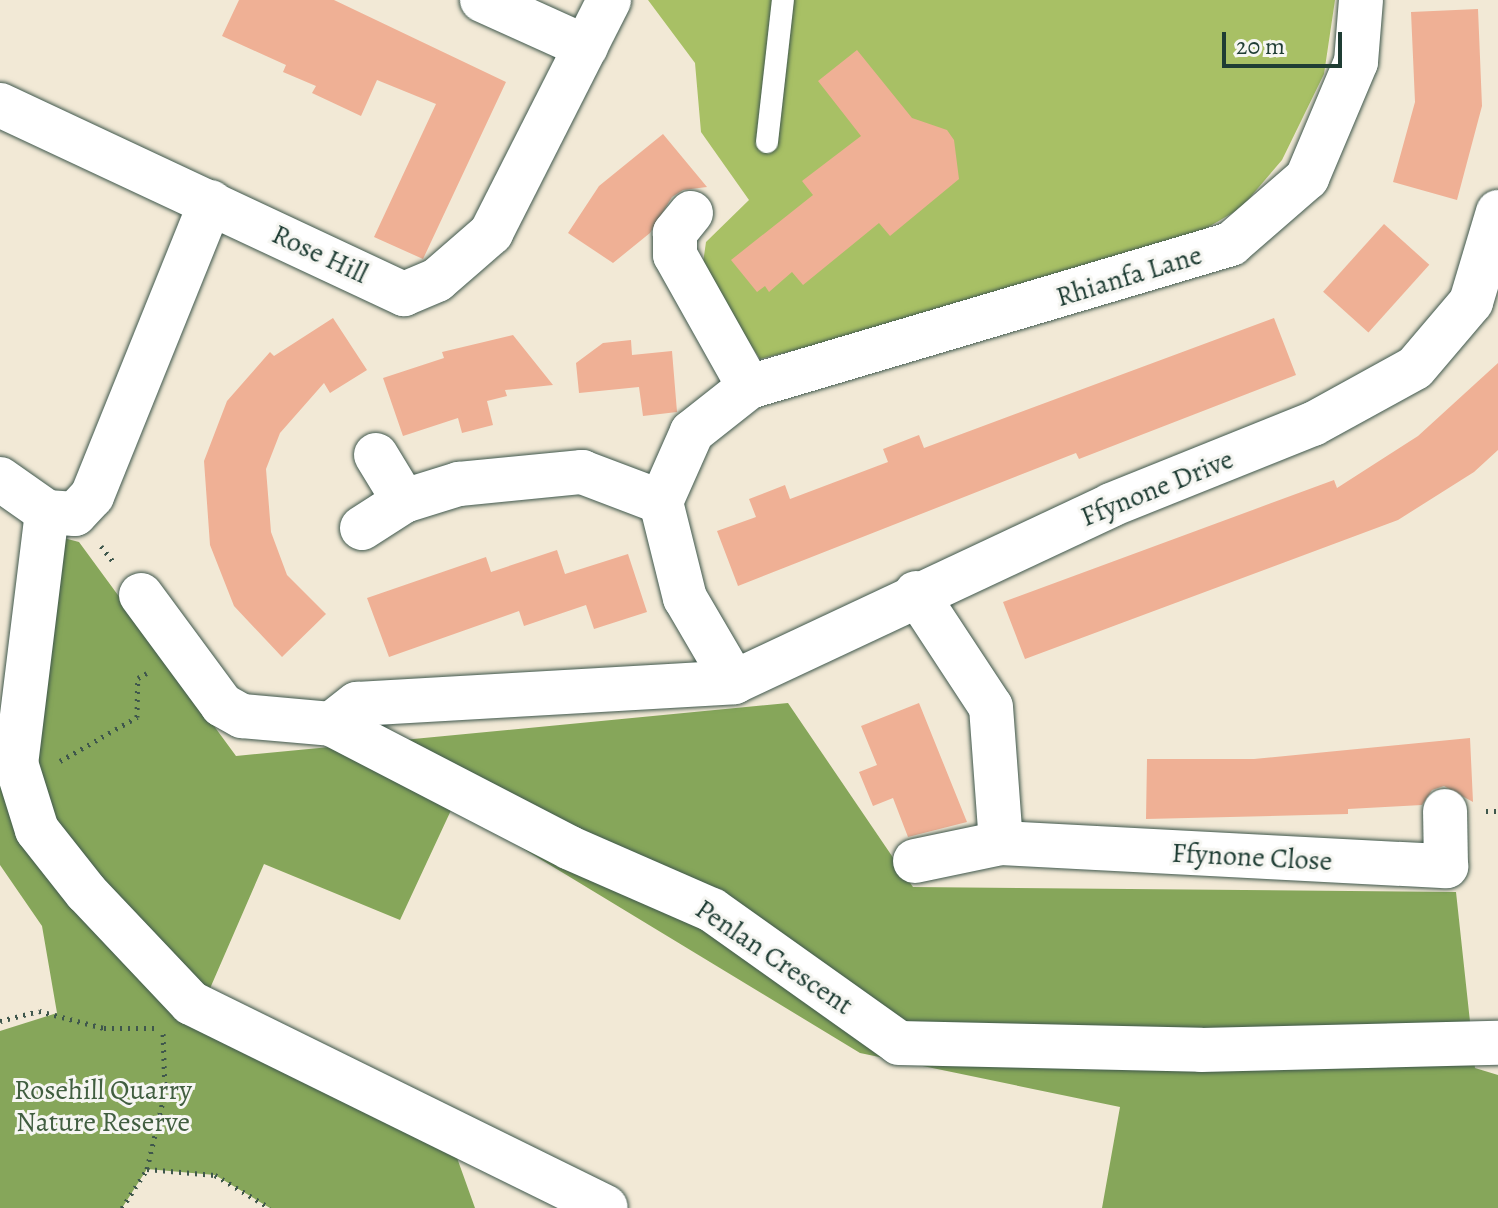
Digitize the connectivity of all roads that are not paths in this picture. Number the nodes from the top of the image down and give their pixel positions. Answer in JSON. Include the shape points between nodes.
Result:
{"nodes":[{"id":1,"x":482,"y":0,"type":"edge"},
{"id":2,"x":609,"y":0,"type":"edge"},
{"id":3,"x":783,"y":0,"type":"edge"},
{"id":4,"x":1361,"y":0,"type":"edge"},
{"id":5,"x":586,"y":47,"type":"junction"},
{"id":6,"x":0,"y":105,"type":"edge"},
{"id":7,"x":767,"y":142,"type":"dead end"},
{"id":8,"x":211,"y":202,"type":"junction"},
{"id":9,"x":1498,"y":212,"type":"edge"},
{"id":10,"x":691,"y":213,"type":"dead end"},
{"id":11,"x":749,"y":387,"type":"junction"},
{"id":12,"x":376,"y":455,"type":"dead end"},
{"id":13,"x":0,"y":479,"type":"edge"},
{"id":14,"x":404,"y":501,"type":"junction"},
{"id":15,"x":661,"y":502,"type":"junction"},
{"id":16,"x":61,"y":513,"type":"junction"},
{"id":17,"x":362,"y":528,"type":"dead end"},
{"id":18,"x":916,"y":593,"type":"junction"},
{"id":19,"x":141,"y":595,"type":"road end"},
{"id":20,"x":734,"y":682,"type":"junction"},
{"id":21,"x":331,"y":724,"type":"junction"},
{"id":22,"x":1445,"y":811,"type":"dead end"},
{"id":23,"x":1001,"y":843,"type":"junction"},
{"id":24,"x":915,"y":861,"type":"dead end"},
{"id":25,"x":1498,"y":1043,"type":"edge"},
{"id":26,"x":606,"y":1207,"type":"edge"}],
"edges":[{"from":1,"to":5,"type":"street"},
{"from":2,"to":5,"type":"street","name":"Rose Hill"},
{"from":3,"to":7,"type":"lane"},
{"from":4,"to":11,"type":"street","name":"Rhianfa Lane","via":[[1356,62],[1307,178],[1231,244]]},
{"from":5,"to":8,"type":"street","name":"Rose Hill","via":[[491,233],[426,285],[404,294]]},
{"from":6,"to":8,"type":"street","name":"Rose Hill"},
{"from":8,"to":16,"type":"street","via":[[92,496]]},
{"from":9,"to":18,"type":"street","name":"Ffynone Drive","via":[[1471,302],[1415,368],[1313,424],[1111,505]]},
{"from":10,"to":11,"type":"street","via":[[675,233],[675,255]]},
{"from":11,"to":15,"type":"street","via":[[692,432]]},
{"from":12,"to":14,"type":"street"},
{"from":13,"to":16,"type":"street"},
{"from":14,"to":15,"type":"street","via":[[459,484],[582,472]]},
{"from":14,"to":17,"type":"street"},
{"from":15,"to":20,"type":"street","via":[[685,598]]},
{"from":16,"to":26,"type":"street","via":[[16,763],[37,830],[86,892],[191,1003]]},
{"from":18,"to":20,"type":"street","name":"Ffynone Drive"},
{"from":18,"to":23,"type":"street","via":[[991,707]]},
{"from":19,"to":21,"type":"street","name":"Penlan Crescent","via":[[222,705],[242,716]]},
{"from":20,"to":21,"type":"street","via":[[357,704]]},
{"from":21,"to":25,"type":"street","name":"Penlan Crescent","via":[[570,848],[712,910],[899,1043],[1201,1050]]},
{"from":22,"to":23,"type":"street","name":"Ffynone Close","via":[[1446,866]]},
{"from":23,"to":24,"type":"street","name":"Ffynone Close"}]}
